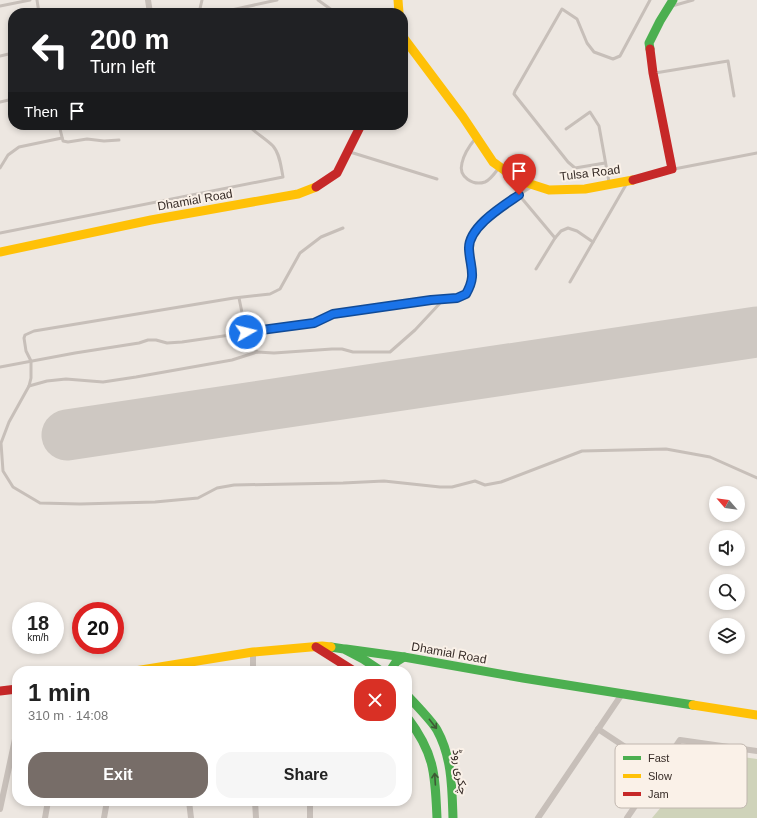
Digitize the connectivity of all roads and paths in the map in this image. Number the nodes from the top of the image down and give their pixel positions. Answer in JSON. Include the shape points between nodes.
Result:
{"nodes":[{"id":1,"x":30,"y":0,"type":"edge"},
{"id":2,"x":277,"y":0,"type":"edge"},
{"id":3,"x":318,"y":0,"type":"edge"},
{"id":4,"x":650,"y":0,"type":"edge"},
{"id":5,"x":693,"y":0,"type":"edge"},
{"id":6,"x":671,"y":3,"type":"edge"},
{"id":7,"x":0,"y":6,"type":"edge"},
{"id":8,"x":246,"y":8,"type":"edge"},
{"id":9,"x":329,"y":8,"type":"edge"},
{"id":10,"x":408,"y":44,"type":"edge"},
{"id":11,"x":653,"y":73,"type":"junction"},
{"id":12,"x":734,"y":96,"type":"dead end"},
{"id":13,"x":566,"y":129,"type":"dead end"},
{"id":14,"x":61,"y":130,"type":"edge"},
{"id":15,"x":253,"y":130,"type":"edge"},
{"id":16,"x":358,"y":130,"type":"edge"},
{"id":17,"x":477,"y":137,"type":"junction"},
{"id":18,"x":62,"y":138,"type":"junction"},
{"id":19,"x":119,"y":140,"type":"dead end"},
{"id":20,"x":348,"y":151,"type":"junction"},
{"id":21,"x":757,"y":153,"type":"edge"},
{"id":22,"x":606,"y":163,"type":"junction"},
{"id":23,"x":500,"y":167,"type":"junction"},
{"id":24,"x":0,"y":168,"type":"edge"},
{"id":25,"x":672,"y":169,"type":"junction"},
{"id":26,"x":436,"y":179,"type":"dead end"},
{"id":27,"x":628,"y":181,"type":"junction"},
{"id":28,"x":609,"y":184,"type":"junction"},
{"id":29,"x":534,"y":185,"type":"junction"},
{"id":30,"x":519,"y":195,"type":"junction"},
{"id":31,"x":343,"y":228,"type":"dead end"},
{"id":32,"x":0,"y":233,"type":"edge"},
{"id":33,"x":556,"y":238,"type":"junction"},
{"id":34,"x":593,"y":242,"type":"junction"},
{"id":35,"x":0,"y":252,"type":"edge"},
{"id":36,"x":536,"y":269,"type":"dead end"},
{"id":37,"x":570,"y":282,"type":"dead end"},
{"id":38,"x":239,"y":298,"type":"junction"},
{"id":39,"x":444,"y":299,"type":"junction"},
{"id":40,"x":246,"y":332,"type":"junction"},
{"id":41,"x":257,"y":352,"type":"junction"},
{"id":42,"x":31,"y":361,"type":"junction"},
{"id":43,"x":0,"y":367,"type":"edge"},
{"id":44,"x":29,"y":386,"type":"junction"},
{"id":45,"x":757,"y":478,"type":"edge"},
{"id":46,"x":316,"y":647,"type":"junction"},
{"id":47,"x":344,"y":649,"type":"junction"},
{"id":48,"x":253,"y":652,"type":"junction"},
{"id":49,"x":404,"y":657,"type":"junction"},
{"id":50,"x":185,"y":666,"type":"edge"},
{"id":51,"x":253,"y":666,"type":"edge"},
{"id":52,"x":346,"y":666,"type":"edge"},
{"id":53,"x":374,"y":666,"type":"edge"},
{"id":54,"x":393,"y":666,"type":"edge"},
{"id":55,"x":12,"y":690,"type":"edge"},
{"id":56,"x":0,"y":691,"type":"edge"},
{"id":57,"x":622,"y":694,"type":"junction"},
{"id":58,"x":412,"y":700,"type":"edge"},
{"id":59,"x":757,"y":715,"type":"edge"},
{"id":60,"x":412,"y":724,"type":"edge"},
{"id":61,"x":598,"y":729,"type":"junction"},
{"id":62,"x":621,"y":744,"type":"edge"},
{"id":63,"x":677,"y":744,"type":"edge"},
{"id":64,"x":708,"y":744,"type":"edge"},
{"id":65,"x":747,"y":750,"type":"edge"},
{"id":66,"x":757,"y":751,"type":"edge"},
{"id":67,"x":12,"y":753,"type":"edge"},
{"id":68,"x":47,"y":806,"type":"edge"},
{"id":69,"x":106,"y":806,"type":"edge"},
{"id":70,"x":190,"y":806,"type":"edge"},
{"id":71,"x":255,"y":806,"type":"edge"},
{"id":72,"x":310,"y":806,"type":"edge"},
{"id":73,"x":634,"y":808,"type":"edge"},
{"id":74,"x":0,"y":809,"type":"edge"},
{"id":75,"x":45,"y":818,"type":"edge"},
{"id":76,"x":104,"y":818,"type":"edge"},
{"id":77,"x":192,"y":818,"type":"edge"},
{"id":78,"x":256,"y":818,"type":"edge"},
{"id":79,"x":310,"y":818,"type":"edge"},
{"id":80,"x":437,"y":818,"type":"edge"},
{"id":81,"x":453,"y":818,"type":"edge"},
{"id":82,"x":538,"y":818,"type":"edge"},
{"id":83,"x":627,"y":818,"type":"edge"}],
"edges":[{"from":1,"to":7,"type":"lane"},
{"from":2,"to":8,"type":"lane"},
{"from":3,"to":9,"type":"lane"},
{"from":4,"to":22,"type":"lane","via":[[620,56],[613,59],[594,52],[587,43],[577,19],[562,9],[514,94],[562,156],[575,168]]},
{"from":5,"to":6,"type":"lane"},
{"from":6,"to":11,"type":"main road","via":[[649,43]]},
{"from":10,"to":17,"type":"main road","name":"Tulsa Road"},
{"from":11,"to":12,"type":"lane","via":[[728,61]]},
{"from":11,"to":25,"type":"main road"},
{"from":13,"to":22,"type":"lane","via":[[590,112],[599,126]]},
{"from":14,"to":18,"type":"lane"},
{"from":15,"to":32,"type":"lane","via":[[273,147],[279,156],[283,177]]},
{"from":16,"to":20,"type":"main road","name":"Dhamial Road"},
{"from":17,"to":23,"type":"main road","name":"Tulsa Road","via":[[493,162]]},
{"from":17,"to":23,"type":"lane","via":[[462,163],[464,177],[473,183],[485,182]]},
{"from":18,"to":19,"type":"lane","via":[[68,142],[87,139]]},
{"from":18,"to":24,"type":"lane","via":[[19,147],[8,156]]},
{"from":20,"to":26,"type":"lane"},
{"from":20,"to":35,"type":"main road","name":"Dhamial Road","via":[[337,173],[319,186],[298,194],[151,220]]},
{"from":21,"to":25,"type":"lane"},
{"from":22,"to":28,"type":"lane"},
{"from":23,"to":29,"type":"main road","name":"Tulsa Road","via":[[518,180]]},
{"from":25,"to":27,"type":"main road","name":"Tulsa Road"},
{"from":27,"to":28,"type":"main road","name":"Tulsa Road"},
{"from":27,"to":34,"type":"lane"},
{"from":28,"to":29,"type":"main road","name":"Tulsa Road","via":[[585,189],[549,190]]},
{"from":29,"to":30,"type":"lane"},
{"from":30,"to":33,"type":"lane"},
{"from":30,"to":39,"type":"lane","via":[[482,222],[470,239],[473,278],[466,294]]},
{"from":31,"to":38,"type":"lane","via":[[321,237],[300,253],[280,289],[270,294]]},
{"from":33,"to":34,"type":"lane","via":[[561,231],[568,228]]},
{"from":33,"to":36,"type":"lane"},
{"from":34,"to":37,"type":"lane"},
{"from":38,"to":40,"type":"lane"},
{"from":38,"to":42,"type":"lane","via":[[34,331],[24,338]]},
{"from":39,"to":40,"type":"lane","via":[[333,314],[314,323]]},
{"from":39,"to":41,"type":"lane","via":[[416,330],[390,352],[332,349]]},
{"from":40,"to":41,"type":"lane"},
{"from":40,"to":42,"type":"lane","via":[[182,342],[148,340]]},
{"from":41,"to":44,"type":"lane","via":[[232,360],[103,382],[66,379]]},
{"from":42,"to":43,"type":"lane"},
{"from":42,"to":44,"type":"lane"},
{"from":44,"to":45,"type":"lane","via":[[9,422],[1,443],[2,461],[3,471],[13,487],[40,503],[155,502],[198,498],[217,488],[234,485],[384,481],[452,487],[475,481],[485,485],[501,482],[582,451],[592,450],[683,451],[710,457]]},
{"from":46,"to":47,"type":"main road","name":"Dhamial Road"},
{"from":46,"to":48,"type":"main road","name":"Dhamial Road"},
{"from":46,"to":52,"type":"main road"},
{"from":47,"to":49,"type":"main road","name":"Dhamial Road"},
{"from":47,"to":53,"type":"main road"},
{"from":48,"to":50,"type":"main road","name":"Dhamial Road"},
{"from":48,"to":51,"type":"street"},
{"from":49,"to":54,"type":"main road"},
{"from":49,"to":57,"type":"main road","name":"Dhamial Road"},
{"from":55,"to":56,"type":"main road"},
{"from":57,"to":59,"type":"main road","name":"Dhamial Road"},
{"from":57,"to":61,"type":"street"},
{"from":58,"to":81,"type":"main road","name":"چکری روڈ","one_way":true,"via":[[437,728],[447,754],[452,784]]},
{"from":80,"to":60,"type":"main road","name":"چکری روڈ","one_way":true,"via":[[435,776],[431,756]]},
{"from":61,"to":62,"type":"street"},
{"from":61,"to":82,"type":"street"},
{"from":63,"to":64,"type":"street","via":[[680,740]]},
{"from":65,"to":66,"type":"street"},
{"from":67,"to":74,"type":"street"},
{"from":68,"to":75,"type":"street"},
{"from":69,"to":76,"type":"street"},
{"from":70,"to":77,"type":"street"},
{"from":71,"to":78,"type":"street"},
{"from":72,"to":79,"type":"street"},
{"from":73,"to":83,"type":"street"}]}
